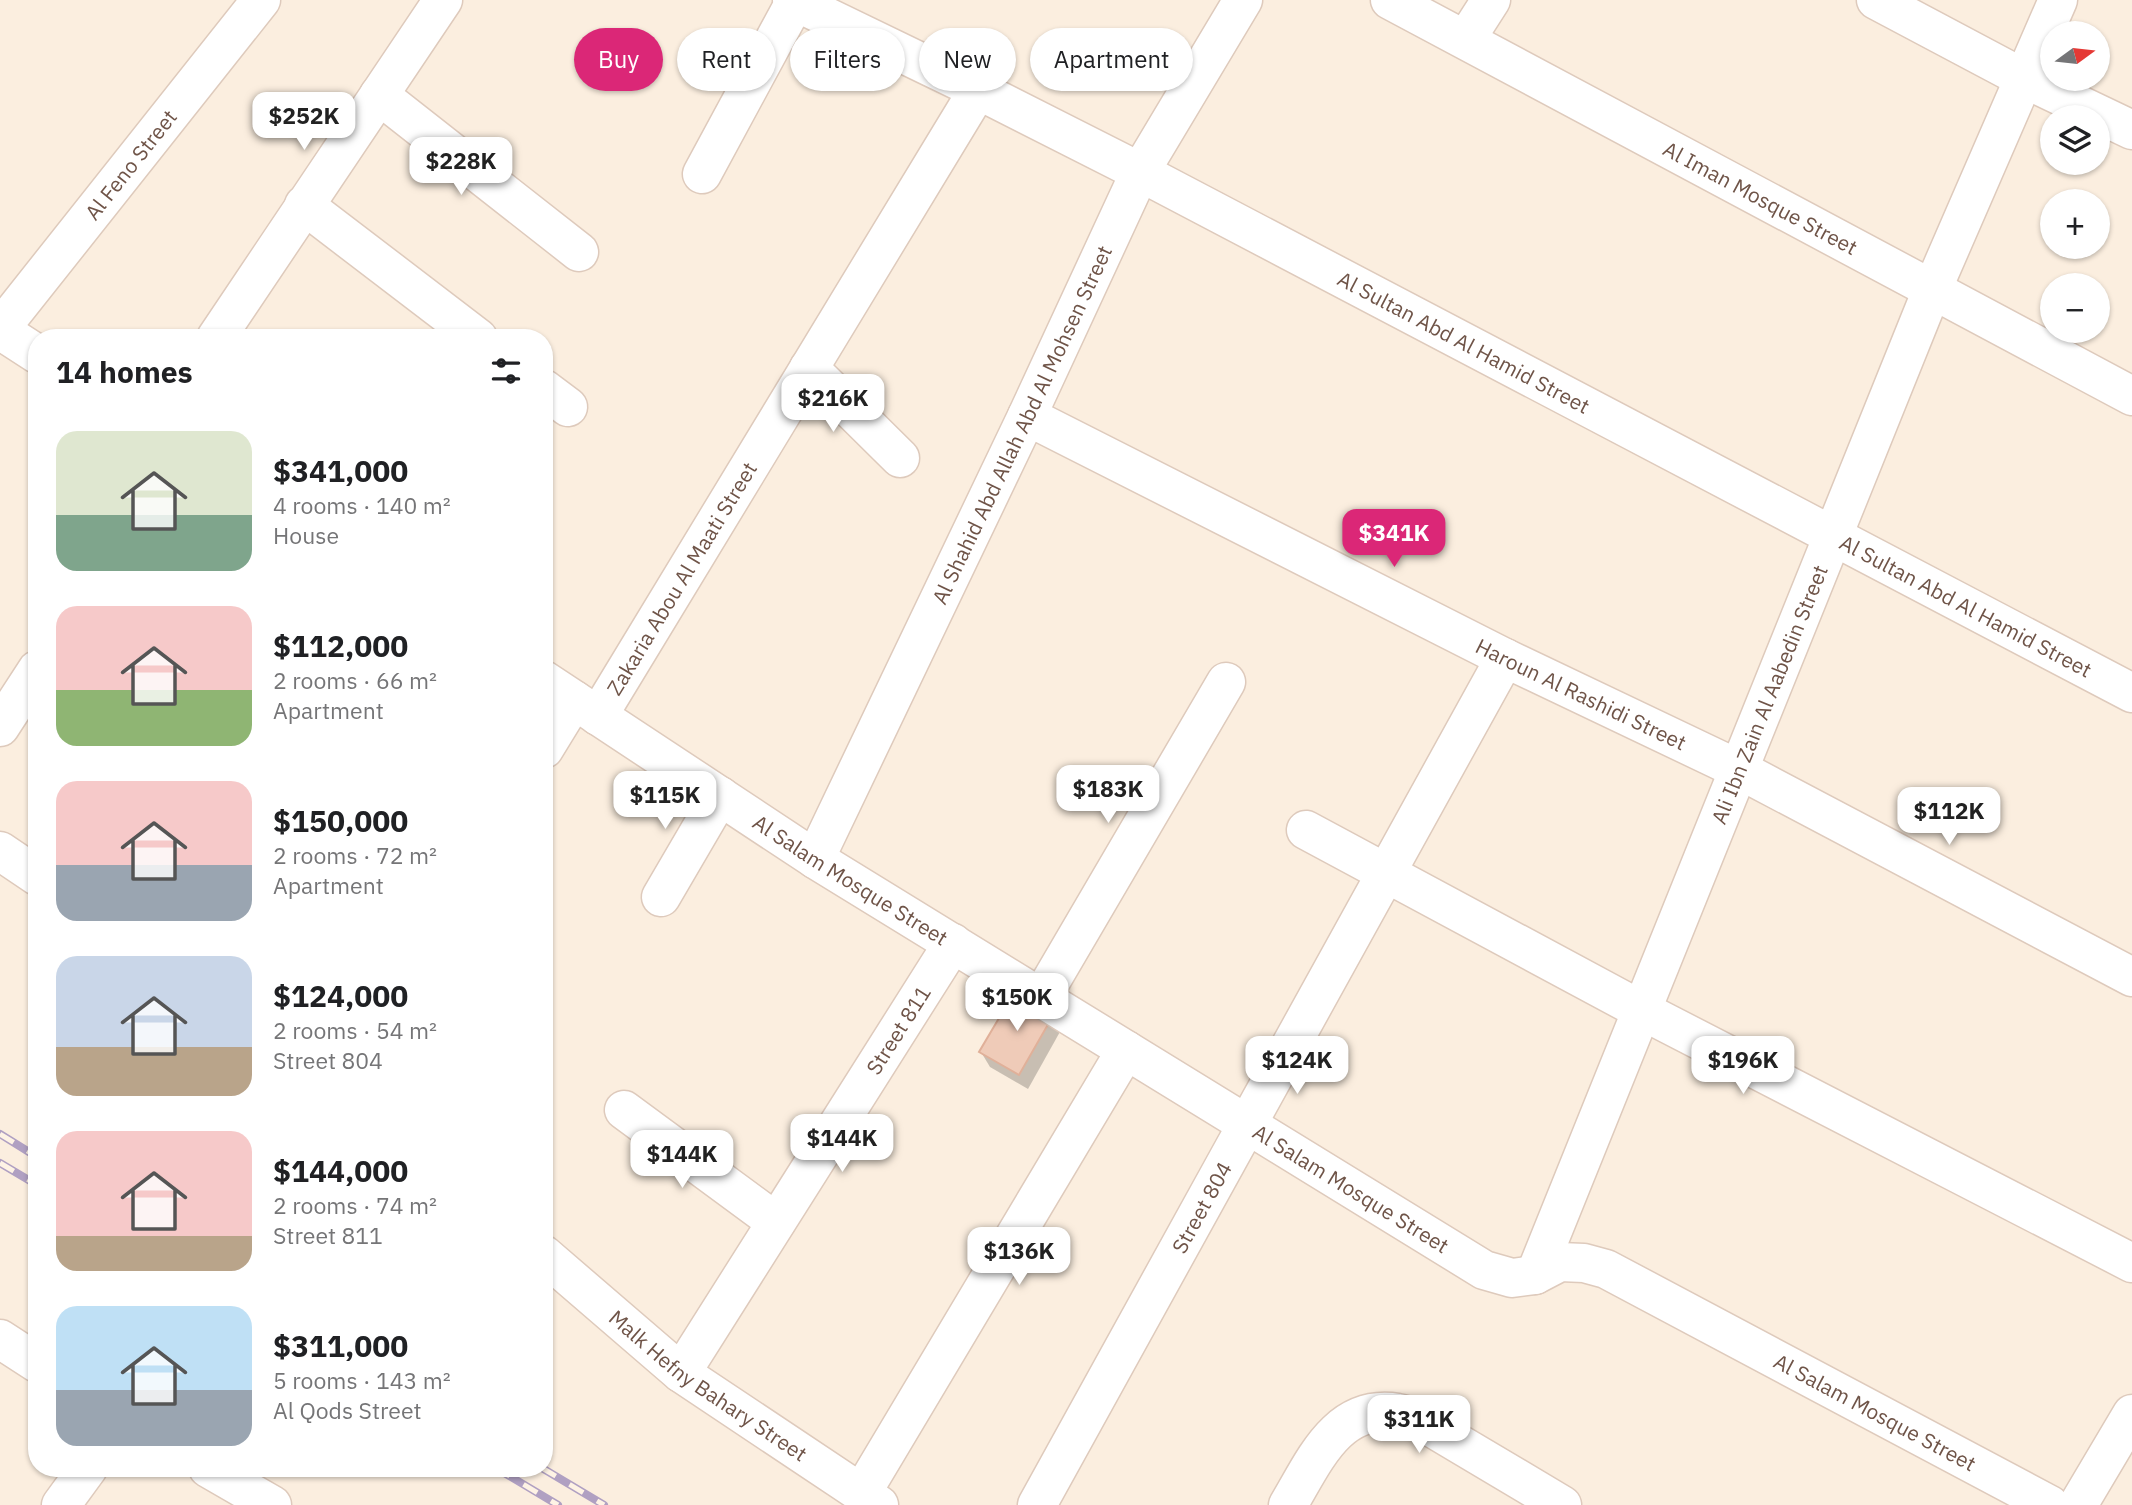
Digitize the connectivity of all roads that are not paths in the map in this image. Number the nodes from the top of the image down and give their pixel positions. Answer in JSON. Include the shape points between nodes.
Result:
{"nodes":[{"id":1,"x":261,"y":0,"type":"edge"},
{"id":2,"x":443,"y":0,"type":"edge"},
{"id":3,"x":1243,"y":0,"type":"edge"},
{"id":4,"x":1390,"y":0,"type":"edge"},
{"id":5,"x":1491,"y":0,"type":"edge"},
{"id":6,"x":1876,"y":0,"type":"edge"},
{"id":7,"x":2058,"y":0,"type":"edge"},
{"id":8,"x":795,"y":1,"type":"edge"},
{"id":9,"x":1466,"y":39,"type":"junction"},
{"id":10,"x":919,"y":61,"type":"edge"},
{"id":11,"x":2023,"y":78,"type":"junction"},
{"id":12,"x":977,"y":91,"type":"edge"},
{"id":13,"x":980,"y":91,"type":"edge"},
{"id":14,"x":379,"y":95,"type":"junction"},
{"id":15,"x":2132,"y":130,"type":"edge"},
{"id":16,"x":1140,"y":172,"type":"junction"},
{"id":17,"x":702,"y":174,"type":"dead end"},
{"id":18,"x":304,"y":205,"type":"junction"},
{"id":19,"x":579,"y":252,"type":"dead end"},
{"id":20,"x":1932,"y":289,"type":"junction"},
{"id":21,"x":222,"y":329,"type":"edge"},
{"id":22,"x":466,"y":329,"type":"edge"},
{"id":23,"x":0,"y":330,"type":"edge"},
{"id":24,"x":28,"y":348,"type":"edge"},
{"id":25,"x":809,"y":368,"type":"junction"},
{"id":26,"x":2132,"y":396,"type":"edge"},
{"id":27,"x":1027,"y":416,"type":"junction"},
{"id":28,"x":900,"y":458,"type":"dead end"},
{"id":29,"x":1832,"y":536,"type":"junction"},
{"id":30,"x":1505,"y":659,"type":"junction"},
{"id":31,"x":1226,"y":682,"type":"dead end"},
{"id":32,"x":28,"y":684,"type":"edge"},
{"id":33,"x":2132,"y":693,"type":"edge"},
{"id":34,"x":572,"y":698,"type":"edge"},
{"id":35,"x":0,"y":727,"type":"edge"},
{"id":36,"x":553,"y":733,"type":"edge"},
{"id":37,"x":1738,"y":769,"type":"junction"},
{"id":38,"x":720,"y":796,"type":"junction"},
{"id":39,"x":1306,"y":830,"type":"dead end"},
{"id":40,"x":0,"y":851,"type":"edge"},
{"id":41,"x":816,"y":859,"type":"junction"},
{"id":42,"x":28,"y":870,"type":"edge"},
{"id":43,"x":1384,"y":873,"type":"junction"},
{"id":44,"x":661,"y":897,"type":"dead end"},
{"id":45,"x":953,"y":943,"type":"junction"},
{"id":46,"x":2132,"y":976,"type":"edge"},
{"id":47,"x":1041,"y":998,"type":"junction"},
{"id":48,"x":1641,"y":1010,"type":"junction"},
{"id":49,"x":1126,"y":1050,"type":"junction"},
{"id":50,"x":624,"y":1110,"type":"dead end"},
{"id":51,"x":1248,"y":1125,"type":"junction"},
{"id":52,"x":776,"y":1222,"type":"junction"},
{"id":53,"x":553,"y":1263,"type":"edge"},
{"id":54,"x":2132,"y":1263,"type":"edge"},
{"id":55,"x":1535,"y":1275,"type":"junction"},
{"id":56,"x":0,"y":1339,"type":"edge"},
{"id":57,"x":28,"y":1357,"type":"edge"},
{"id":58,"x":681,"y":1373,"type":"junction"},
{"id":59,"x":2132,"y":1414,"type":"edge"},
{"id":60,"x":81,"y":1477,"type":"edge"},
{"id":61,"x":224,"y":1477,"type":"edge"},
{"id":62,"x":870,"y":1499,"type":"edge"},
{"id":63,"x":2075,"y":1504,"type":"edge"},
{"id":64,"x":61,"y":1505,"type":"edge"},
{"id":65,"x":272,"y":1505,"type":"edge"},
{"id":66,"x":1037,"y":1505,"type":"edge"},
{"id":67,"x":1289,"y":1505,"type":"edge"},
{"id":68,"x":1562,"y":1505,"type":"edge"}],
"edges":[{"from":1,"to":23,"type":"street","name":"Al Feno Street"},
{"from":2,"to":14,"type":"street"},
{"from":3,"to":16,"type":"street","name":"Al Shahid Abd Allah Abd Al Mohsen Street"},
{"from":4,"to":9,"type":"street","name":"Al Iman Mosque Street"},
{"from":5,"to":9,"type":"street"},
{"from":6,"to":11,"type":"street"},
{"from":7,"to":11,"type":"street","name":"Ali Ibn Zain Al Aabedin Street"},
{"from":8,"to":10,"type":"street","name":"Al Sultan Abd Al Hamid Street"},
{"from":8,"to":17,"type":"street"},
{"from":9,"to":20,"type":"street","name":"Al Iman Mosque Street"},
{"from":11,"to":15,"type":"street"},
{"from":11,"to":20,"type":"street","name":"Ali Ibn Zain Al Aabedin Street"},
{"from":12,"to":25,"type":"street","name":"Zakaria Abou Al Maati Street"},
{"from":13,"to":16,"type":"street","name":"Al Sultan Abd Al Hamid Street"},
{"from":14,"to":18,"type":"street"},
{"from":14,"to":19,"type":"street"},
{"from":16,"to":27,"type":"street","name":"Al Shahid Abd Allah Abd Al Mohsen Street"},
{"from":16,"to":29,"type":"street","name":"Al Sultan Abd Al Hamid Street"},
{"from":18,"to":21,"type":"street"},
{"from":18,"to":22,"type":"street"},
{"from":20,"to":26,"type":"street","name":"Al Iman Mosque Street"},
{"from":20,"to":29,"type":"street","name":"Ali Ibn Zain Al Aabedin Street"},
{"from":23,"to":24,"type":"street"},
{"from":25,"to":28,"type":"street"},
{"from":25,"to":34,"type":"street","name":"Zakaria Abou Al Maati Street"},
{"from":27,"to":30,"type":"street","name":"Haroun Al Rashidi Street"},
{"from":27,"to":41,"type":"street","name":"Al Shahid Abd Allah Abd Al Mohsen Street"},
{"from":29,"to":33,"type":"street","name":"Al Sultan Abd Al Hamid Street"},
{"from":29,"to":37,"type":"street","name":"Ali Ibn Zain Al Aabedin Street"},
{"from":30,"to":37,"type":"street","name":"Haroun Al Rashidi Street"},
{"from":30,"to":43,"type":"street","name":"Street 804"},
{"from":31,"to":47,"type":"street"},
{"from":32,"to":35,"type":"street"},
{"from":34,"to":36,"type":"street","name":"Zakaria Abou Al Maati Street"},
{"from":34,"to":38,"type":"street","name":"Al Salam Mosque Street"},
{"from":37,"to":46,"type":"street","name":"Haroun Al Rashidi Street"},
{"from":37,"to":48,"type":"street","name":"Ali Ibn Zain Al Aabedin Street"},
{"from":38,"to":41,"type":"street","name":"Al Salam Mosque Street"},
{"from":38,"to":44,"type":"street"},
{"from":39,"to":43,"type":"street"},
{"from":40,"to":42,"type":"street"},
{"from":41,"to":45,"type":"street","name":"Al Salam Mosque Street"},
{"from":43,"to":48,"type":"street"},
{"from":43,"to":51,"type":"street","name":"Street 804"},
{"from":45,"to":47,"type":"street","name":"Al Salam Mosque Street"},
{"from":45,"to":52,"type":"street","name":"Street 811"},
{"from":47,"to":49,"type":"street","name":"Al Salam Mosque Street"},
{"from":48,"to":54,"type":"street"},
{"from":48,"to":55,"type":"street","name":"Ali Ibn Zain Al Aabedin Street"},
{"from":49,"to":51,"type":"street","name":"Al Salam Mosque Street"},
{"from":49,"to":62,"type":"street"},
{"from":50,"to":52,"type":"street"},
{"from":51,"to":55,"type":"street","name":"Al Salam Mosque Street","via":[[1483,1270],[1512,1278]]},
{"from":51,"to":66,"type":"street","name":"Street 804"},
{"from":52,"to":58,"type":"street","name":"Street 811"},
{"from":53,"to":58,"type":"street","name":"Malk Hefny Bahary Street"},
{"from":55,"to":63,"type":"street","name":"Al Salam Mosque Street","via":[[1560,1262],[1606,1269]]},
{"from":56,"to":57,"type":"street"},
{"from":58,"to":62,"type":"street","name":"Malk Hefny Bahary Street"},
{"from":59,"to":63,"type":"street"},
{"from":60,"to":64,"type":"street"},
{"from":61,"to":65,"type":"street"},
{"from":67,"to":68,"type":"street","via":[[1329,1439],[1348,1422],[1373,1413],[1399,1413],[1424,1423]]}]}
